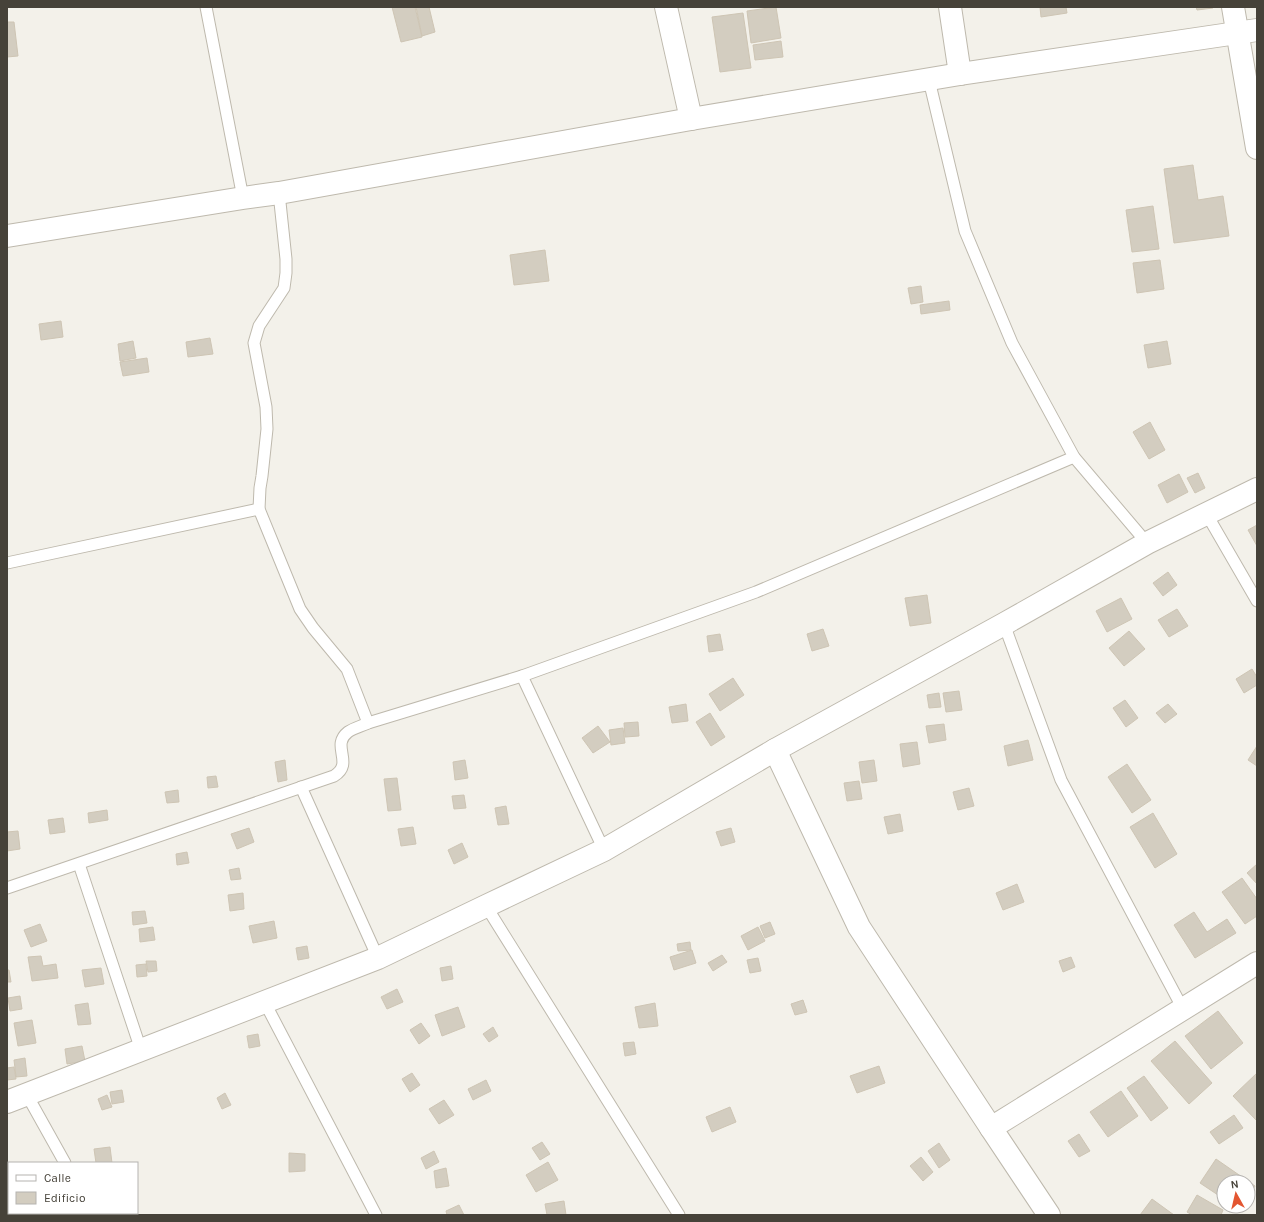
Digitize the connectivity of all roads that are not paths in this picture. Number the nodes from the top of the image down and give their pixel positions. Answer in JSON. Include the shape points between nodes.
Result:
{"nodes":[{"id":1,"x":206,"y":7,"type":"edge"},
{"id":2,"x":666,"y":7,"type":"edge"},
{"id":3,"x":950,"y":7,"type":"edge"},
{"id":4,"x":1233,"y":7,"type":"edge"},
{"id":5,"x":1247,"y":31,"type":"edge"},
{"id":6,"x":960,"y":74,"type":"junction"},
{"id":7,"x":930,"y":80,"type":"junction"},
{"id":8,"x":691,"y":119,"type":"junction"},
{"id":9,"x":1257,"y":148,"type":"edge"},
{"id":10,"x":279,"y":194,"type":"junction"},
{"id":11,"x":243,"y":198,"type":"junction"},
{"id":12,"x":7,"y":236,"type":"edge"},
{"id":13,"x":1074,"y":457,"type":"junction"},
{"id":14,"x":1257,"y":488,"type":"edge"},
{"id":15,"x":260,"y":509,"type":"junction"},
{"id":16,"x":1206,"y":513,"type":"junction"},
{"id":17,"x":1147,"y":543,"type":"junction"},
{"id":18,"x":7,"y":563,"type":"edge"},
{"id":19,"x":1257,"y":601,"type":"edge"},
{"id":20,"x":1004,"y":624,"type":"junction"},
{"id":21,"x":522,"y":676,"type":"junction"},
{"id":22,"x":368,"y":723,"type":"junction"},
{"id":23,"x":775,"y":750,"type":"junction"},
{"id":24,"x":301,"y":787,"type":"junction"},
{"id":25,"x":604,"y":850,"type":"junction"},
{"id":26,"x":79,"y":864,"type":"junction"},
{"id":27,"x":7,"y":888,"type":"edge"},
{"id":28,"x":486,"y":906,"type":"junction"},
{"id":29,"x":378,"y":958,"type":"junction"},
{"id":30,"x":1257,"y":963,"type":"edge"},
{"id":31,"x":264,"y":1001,"type":"junction"},
{"id":32,"x":1183,"y":1009,"type":"junction"},
{"id":33,"x":141,"y":1050,"type":"junction"},
{"id":34,"x":27,"y":1094,"type":"junction"},
{"id":35,"x":7,"y":1102,"type":"edge"},
{"id":36,"x":991,"y":1128,"type":"junction"},
{"id":37,"x":64,"y":1162,"type":"edge"},
{"id":38,"x":376,"y":1215,"type":"edge"},
{"id":39,"x":679,"y":1215,"type":"edge"},
{"id":40,"x":1049,"y":1215,"type":"edge"}],
"edges":[{"from":1,"to":11,"type":"lane"},
{"from":2,"to":8,"type":"street"},
{"from":3,"to":6,"type":"street"},
{"from":4,"to":5,"type":"street"},
{"from":5,"to":6,"type":"street"},
{"from":5,"to":9,"type":"street"},
{"from":6,"to":7,"type":"street"},
{"from":7,"to":8,"type":"street"},
{"from":7,"to":13,"type":"lane","via":[[965,231],[1012,343]]},
{"from":8,"to":10,"type":"street"},
{"from":10,"to":11,"type":"street"},
{"from":10,"to":15,"type":"lane","via":[[286,258],[284,288],[259,326],[254,343],[266,407],[267,429]]},
{"from":11,"to":12,"type":"street"},
{"from":13,"to":17,"type":"lane"},
{"from":13,"to":21,"type":"lane","via":[[756,592]]},
{"from":14,"to":16,"type":"street"},
{"from":15,"to":18,"type":"lane"},
{"from":15,"to":22,"type":"lane","via":[[300,609],[347,669]]},
{"from":16,"to":17,"type":"street"},
{"from":16,"to":19,"type":"lane"},
{"from":17,"to":20,"type":"street"},
{"from":20,"to":23,"type":"street"},
{"from":20,"to":32,"type":"lane","via":[[1061,780]]},
{"from":21,"to":22,"type":"lane"},
{"from":21,"to":25,"type":"lane"},
{"from":22,"to":24,"type":"lane","via":[[349,732],[342,740],[343,767],[340,772]]},
{"from":23,"to":25,"type":"street"},
{"from":23,"to":36,"type":"street","via":[[859,927]]},
{"from":24,"to":26,"type":"lane"},
{"from":24,"to":29,"type":"lane"},
{"from":25,"to":28,"type":"street"},
{"from":26,"to":27,"type":"lane"},
{"from":26,"to":33,"type":"lane"},
{"from":28,"to":29,"type":"street"},
{"from":28,"to":39,"type":"lane"},
{"from":29,"to":31,"type":"street"},
{"from":30,"to":32,"type":"street"},
{"from":31,"to":33,"type":"street"},
{"from":31,"to":38,"type":"lane"},
{"from":32,"to":36,"type":"street"},
{"from":33,"to":34,"type":"street"},
{"from":34,"to":35,"type":"street"},
{"from":34,"to":37,"type":"lane"},
{"from":36,"to":40,"type":"street"}]}
